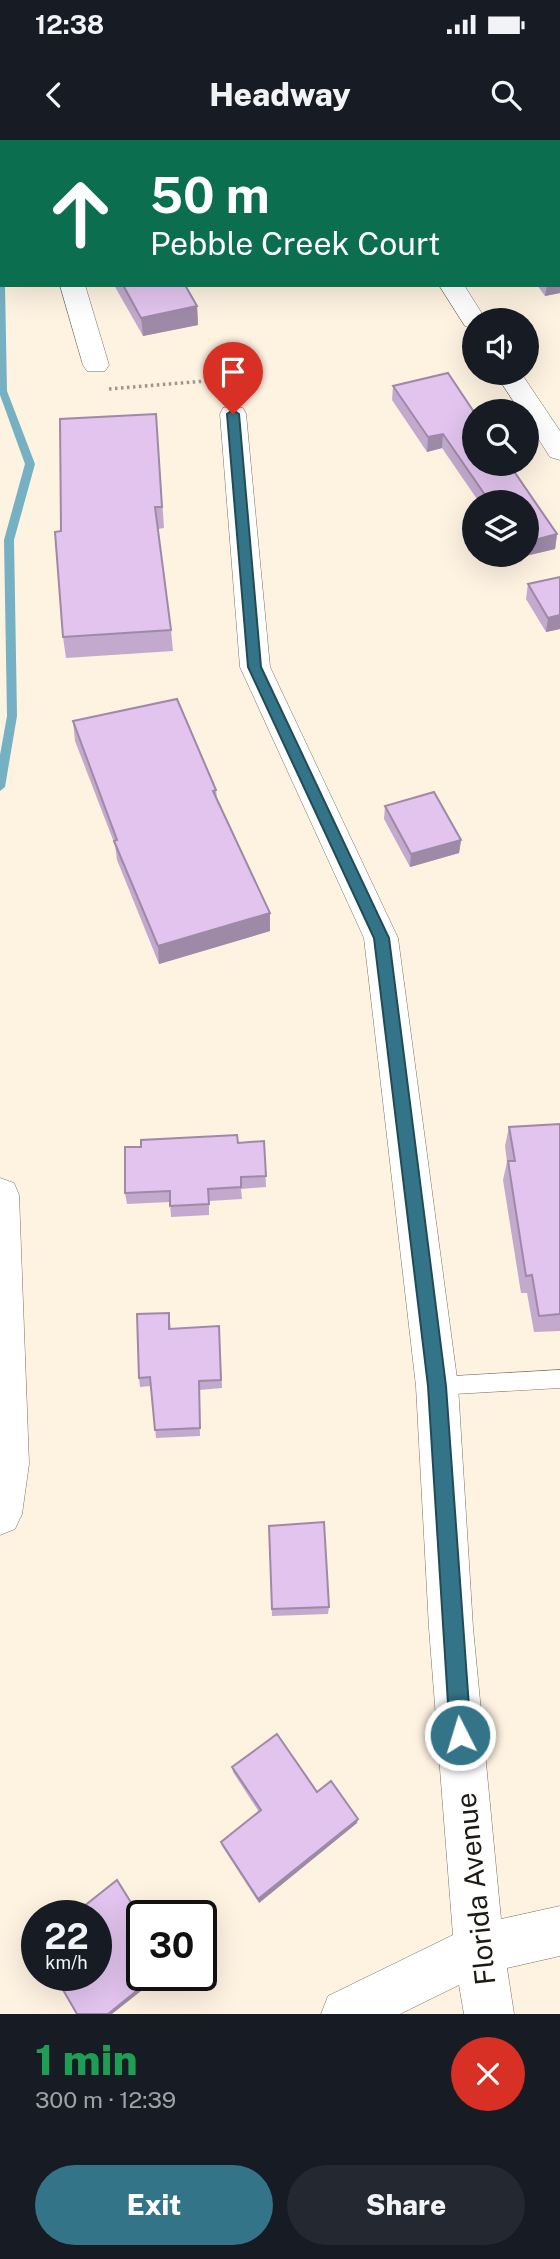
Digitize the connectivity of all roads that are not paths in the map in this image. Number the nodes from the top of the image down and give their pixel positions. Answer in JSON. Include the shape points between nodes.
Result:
{"nodes":[{"id":1,"x":73,"y":287,"type":"edge"},
{"id":2,"x":452,"y":287,"type":"edge"},
{"id":3,"x":466,"y":308,"type":"edge"},
{"id":4,"x":96,"y":365,"type":"road end"},
{"id":5,"x":516,"y":385,"type":"edge"},
{"id":6,"x":233,"y":414,"type":"road end"},
{"id":7,"x":560,"y":451,"type":"edge"},
{"id":8,"x":0,"y":1195,"type":"edge"},
{"id":9,"x":560,"y":1379,"type":"edge"},
{"id":10,"x":437,"y":1386,"type":"junction"},
{"id":11,"x":0,"y":1514,"type":"edge"},
{"id":12,"x":560,"y":1931,"type":"edge"},
{"id":13,"x":479,"y":1949,"type":"junction"},
{"id":14,"x":346,"y":2014,"type":"edge"},
{"id":15,"x":489,"y":2014,"type":"edge"}],
"edges":[{"from":1,"to":4,"type":"street"},
{"from":2,"to":3,"type":"street"},
{"from":5,"to":7,"type":"street"},
{"from":6,"to":10,"type":"street","name":"Florida Avenue","via":[[254,667],[381,938]]},
{"from":8,"to":11,"type":"street","via":[[8,1464]]},
{"from":9,"to":10,"type":"lane"},
{"from":10,"to":13,"type":"street","name":"Florida Avenue","via":[[451,1628]]},
{"from":12,"to":13,"type":"street"},
{"from":13,"to":14,"type":"street"},
{"from":13,"to":15,"type":"street","name":"Florida Avenue"}]}
